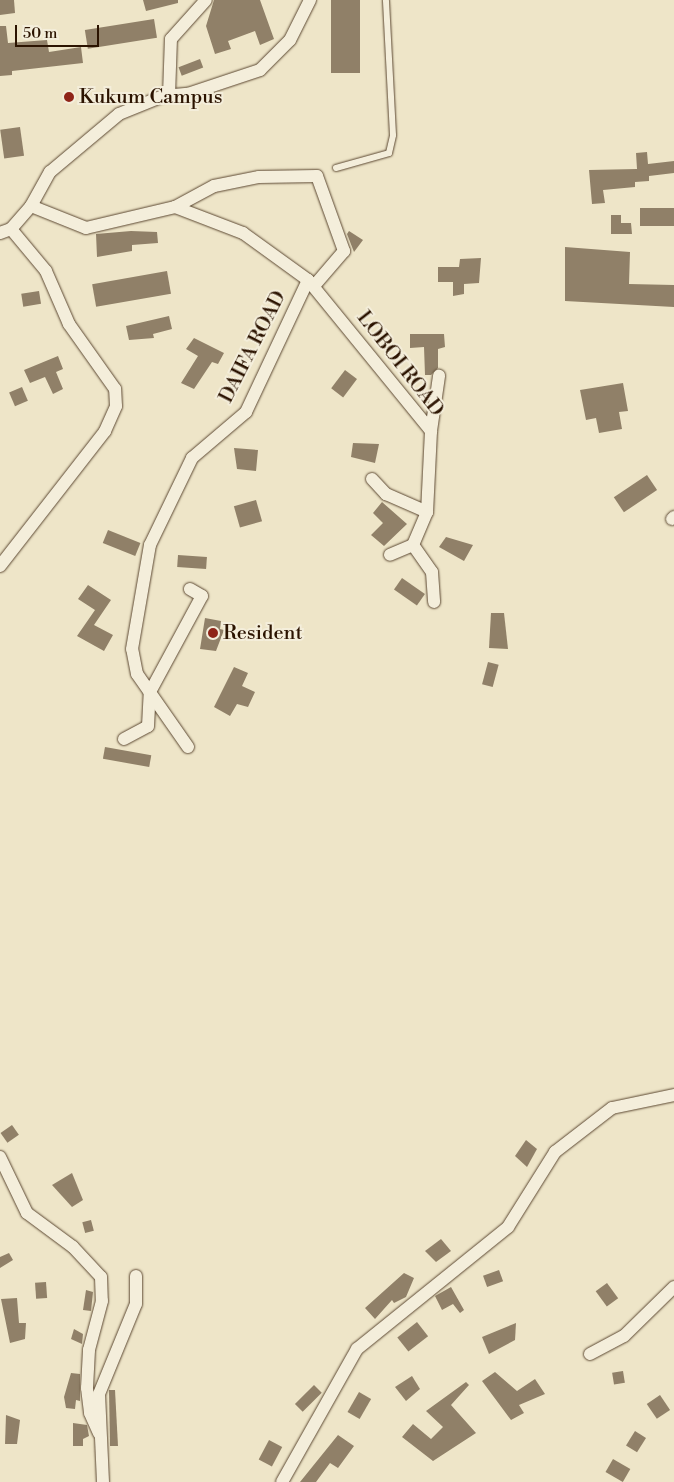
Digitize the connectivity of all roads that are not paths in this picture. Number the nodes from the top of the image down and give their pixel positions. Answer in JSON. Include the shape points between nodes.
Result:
{"nodes":[{"id":1,"x":206,"y":0,"type":"edge"},
{"id":2,"x":310,"y":0,"type":"edge"},
{"id":3,"x":386,"y":0,"type":"edge"},
{"id":4,"x":169,"y":95,"type":"junction"},
{"id":5,"x":336,"y":168,"type":"dead end"},
{"id":6,"x":31,"y":206,"type":"junction"},
{"id":7,"x":175,"y":207,"type":"junction"},
{"id":8,"x":5,"y":231,"type":"edge"},
{"id":9,"x":311,"y":283,"type":"junction"},
{"id":10,"x":438,"y":376,"type":"dead end"},
{"id":11,"x":431,"y":431,"type":"junction"},
{"id":12,"x":372,"y":479,"type":"dead end"},
{"id":13,"x":427,"y":512,"type":"junction"},
{"id":14,"x":413,"y":544,"type":"junction"},
{"id":15,"x":390,"y":555,"type":"dead end"},
{"id":16,"x":0,"y":566,"type":"edge"},
{"id":17,"x":190,"y":589,"type":"dead end"},
{"id":18,"x":434,"y":602,"type":"dead end"},
{"id":19,"x":150,"y":692,"type":"junction"},
{"id":20,"x":124,"y":739,"type":"dead end"},
{"id":21,"x":188,"y":747,"type":"dead end"},
{"id":22,"x":674,"y":1095,"type":"edge"},
{"id":23,"x":0,"y":1157,"type":"edge"},
{"id":24,"x":136,"y":1276,"type":"dead end"},
{"id":25,"x":674,"y":1287,"type":"edge"},
{"id":26,"x":590,"y":1354,"type":"dead end"},
{"id":27,"x":99,"y":1433,"type":"junction"},
{"id":28,"x":103,"y":1482,"type":"edge"},
{"id":29,"x":282,"y":1482,"type":"edge"}],
"edges":[{"from":1,"to":4,"type":"street","via":[[171,40]]},
{"from":2,"to":4,"type":"street","via":[[290,40],[260,70],[188,94]]},
{"from":3,"to":5,"type":"lane","via":[[393,135],[389,154]]},
{"from":4,"to":6,"type":"street","via":[[119,114],[90,135],[50,172]]},
{"from":6,"to":7,"type":"street","via":[[86,228]]},
{"from":6,"to":8,"type":"street"},
{"from":7,"to":9,"type":"street","name":"DAIFA ROAD","via":[[243,233]]},
{"from":7,"to":9,"type":"street","via":[[214,186],[259,178],[317,176],[344,251]]},
{"from":8,"to":16,"type":"street","via":[[46,271],[69,324],[115,389],[116,406],[105,431]]},
{"from":9,"to":11,"type":"street","name":"LOBOI ROAD"},
{"from":9,"to":19,"type":"street","name":"DAIFA ROAD","via":[[246,412],[192,458],[150,545],[132,649],[137,674]]},
{"from":10,"to":11,"type":"street"},
{"from":11,"to":13,"type":"street","name":"LOBOI ROAD"},
{"from":12,"to":13,"type":"street","via":[[386,494]]},
{"from":13,"to":14,"type":"street","name":"LOBOI ROAD"},
{"from":14,"to":15,"type":"street"},
{"from":14,"to":18,"type":"street","via":[[432,572]]},
{"from":17,"to":19,"type":"street","via":[[202,596]]},
{"from":19,"to":20,"type":"street","via":[[148,726]]},
{"from":19,"to":21,"type":"street","name":"DAIFA ROAD"},
{"from":22,"to":29,"type":"street","via":[[612,1108],[555,1152],[508,1227],[357,1349]]},
{"from":23,"to":27,"type":"street","via":[[26,1213],[73,1247],[101,1277],[102,1301],[89,1350],[87,1388],[90,1414]]},
{"from":24,"to":27,"type":"street","via":[[136,1304],[99,1394]]},
{"from":25,"to":26,"type":"street","via":[[624,1336]]},
{"from":27,"to":28,"type":"street"}]}
